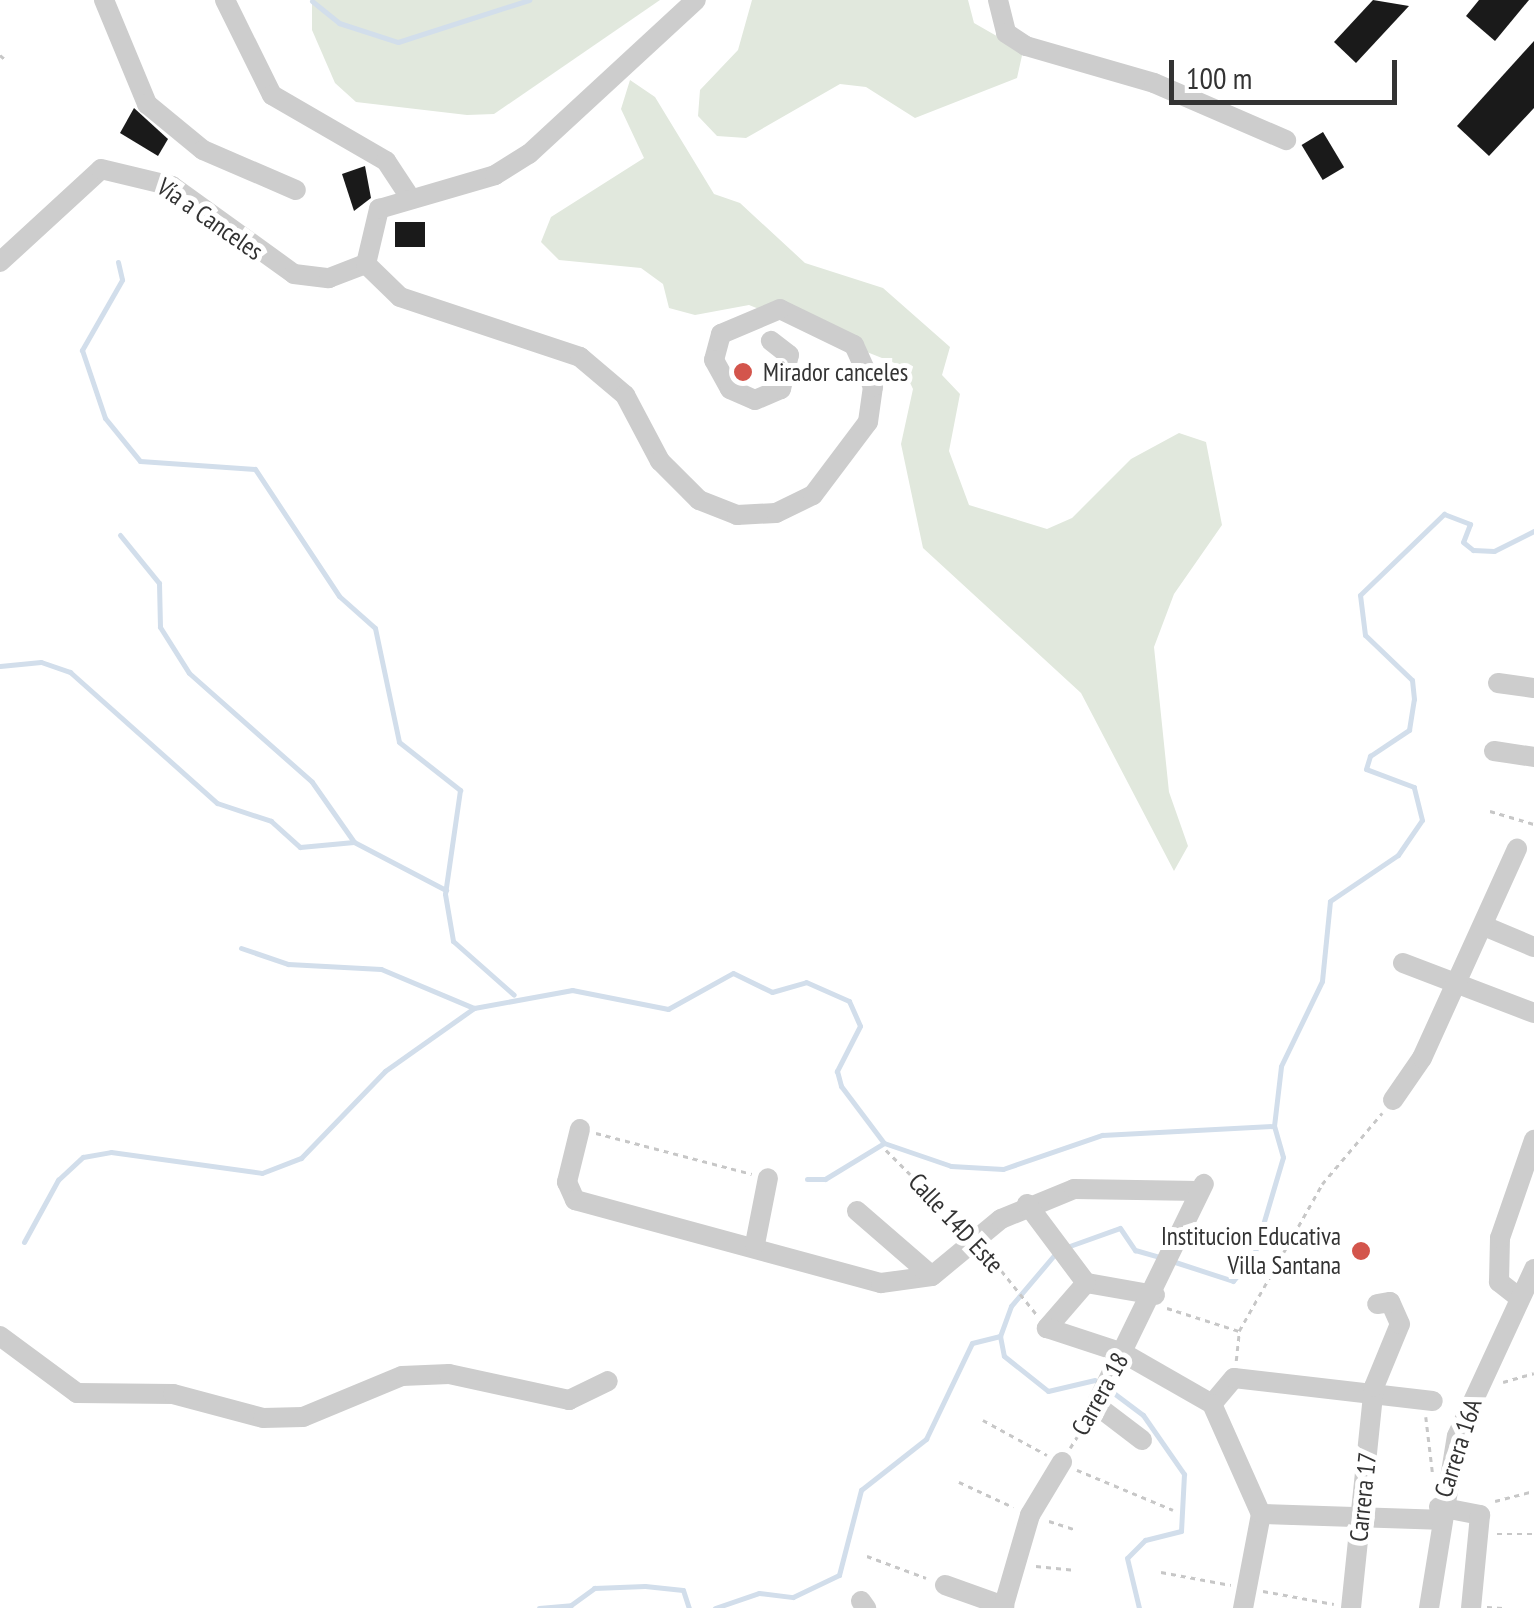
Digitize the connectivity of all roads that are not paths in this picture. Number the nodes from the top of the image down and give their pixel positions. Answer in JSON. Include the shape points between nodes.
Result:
{"nodes":[{"id":1,"x":104,"y":0,"type":"edge"},
{"id":2,"x":225,"y":0,"type":"edge"},
{"id":3,"x":696,"y":0,"type":"edge"},
{"id":4,"x":998,"y":0,"type":"edge"},
{"id":5,"x":1286,"y":140,"type":"dead end"},
{"id":6,"x":296,"y":190,"type":"dead end"},
{"id":7,"x":409,"y":196,"type":"junction"},
{"id":8,"x":0,"y":262,"type":"edge"},
{"id":9,"x":366,"y":264,"type":"junction"},
{"id":10,"x":770,"y":340,"type":"dead end"},
{"id":11,"x":1498,"y":682,"type":"dead end"},
{"id":12,"x":1534,"y":688,"type":"edge"},
{"id":13,"x":1494,"y":751,"type":"dead end"},
{"id":14,"x":1534,"y":757,"type":"edge"},
{"id":15,"x":1517,"y":849,"type":"dead end"},
{"id":16,"x":1484,"y":926,"type":"junction"},
{"id":17,"x":1534,"y":947,"type":"edge"},
{"id":18,"x":1403,"y":963,"type":"dead end"},
{"id":19,"x":1457,"y":982,"type":"junction"},
{"id":20,"x":1534,"y":1013,"type":"edge"},
{"id":21,"x":1393,"y":1100,"type":"road end"},
{"id":22,"x":580,"y":1129,"type":"road end"},
{"id":23,"x":1534,"y":1140,"type":"edge"},
{"id":24,"x":768,"y":1178,"type":"road end"},
{"id":25,"x":1027,"y":1204,"type":"junction"},
{"id":26,"x":857,"y":1212,"type":"dead end"},
{"id":27,"x":755,"y":1244,"type":"junction"},
{"id":28,"x":1534,"y":1269,"type":"edge"},
{"id":29,"x":932,"y":1276,"type":"junction"},
{"id":30,"x":1086,"y":1284,"type":"junction"},
{"id":31,"x":1517,"y":1296,"type":"junction"},
{"id":32,"x":1153,"y":1299,"type":"junction"},
{"id":33,"x":1377,"y":1304,"type":"dead end"},
{"id":34,"x":0,"y":1336,"type":"edge"},
{"id":35,"x":1123,"y":1354,"type":"junction"},
{"id":36,"x":608,"y":1381,"type":"dead end"},
{"id":37,"x":1374,"y":1387,"type":"junction"},
{"id":38,"x":1430,"y":1400,"type":"road end"},
{"id":39,"x":1212,"y":1404,"type":"junction"},
{"id":40,"x":1142,"y":1440,"type":"dead end"},
{"id":41,"x":1062,"y":1462,"type":"road end"},
{"id":42,"x":1440,"y":1505,"type":"junction"},
{"id":43,"x":1261,"y":1514,"type":"junction"},
{"id":44,"x":1362,"y":1515,"type":"junction"},
{"id":45,"x":945,"y":1586,"type":"road end"},
{"id":46,"x":1003,"y":1607,"type":"edge"},
{"id":47,"x":1243,"y":1608,"type":"edge"},
{"id":48,"x":1351,"y":1608,"type":"edge"},
{"id":49,"x":1429,"y":1608,"type":"edge"},
{"id":50,"x":1471,"y":1608,"type":"edge"}],
"edges":[{"from":1,"to":6,"type":"street","via":[[148,104],[218,158]]},
{"from":2,"to":7,"type":"street","via":[[272,96],[386,161]]},
{"from":3,"to":7,"type":"street","via":[[529,154],[495,175]]},
{"from":4,"to":5,"type":"street","via":[[1006,33],[1026,46],[1189,96]]},
{"from":7,"to":9,"type":"street","via":[[380,209]]},
{"from":8,"to":9,"type":"street","name":"Vía a Canceles","via":[[101,169],[172,186],[294,274],[329,278]]},
{"from":9,"to":10,"type":"street","via":[[400,297],[580,358],[625,395],[660,461],[699,500],[737,515],[776,513],[813,495],[868,422],[873,387],[854,345],[780,308],[721,334],[714,360],[730,388],[755,400],[781,389],[789,355]]},
{"from":11,"to":12,"type":"street"},
{"from":13,"to":14,"type":"street"},
{"from":15,"to":16,"type":"street"},
{"from":16,"to":17,"type":"street"},
{"from":16,"to":19,"type":"street"},
{"from":18,"to":19,"type":"street"},
{"from":19,"to":20,"type":"street"},
{"from":19,"to":21,"type":"street"},
{"from":22,"to":27,"type":"street","via":[[567,1182],[575,1200]]},
{"from":23,"to":31,"type":"street","via":[[1500,1238],[1498,1282]]},
{"from":24,"to":27,"type":"street"},
{"from":25,"to":29,"type":"street"},
{"from":25,"to":30,"type":"street"},
{"from":25,"to":32,"type":"street","name":"Carrera 18","via":[[1108,1186],[1202,1187]]},
{"from":26,"to":29,"type":"street"},
{"from":27,"to":29,"type":"street","via":[[881,1284]]},
{"from":28,"to":31,"type":"street","name":"Carrera 16A"},
{"from":30,"to":32,"type":"street"},
{"from":30,"to":35,"type":"street","via":[[1047,1328]]},
{"from":31,"to":42,"type":"street","name":"Carrera 16A"},
{"from":32,"to":35,"type":"street","name":"Carrera 18"},
{"from":33,"to":37,"type":"street","name":"Carrera 17","via":[[1390,1302],[1400,1324]]},
{"from":34,"to":36,"type":"street","via":[[77,1393],[173,1394],[263,1418],[303,1417],[402,1376],[449,1374],[569,1400]]},
{"from":35,"to":39,"type":"street"},
{"from":35,"to":40,"type":"street","name":"Carrera 18","via":[[1096,1405]]},
{"from":37,"to":38,"type":"street"},
{"from":37,"to":39,"type":"street","via":[[1234,1378]]},
{"from":37,"to":44,"type":"street","name":"Carrera 17"},
{"from":39,"to":43,"type":"street"},
{"from":41,"to":46,"type":"street","name":"Carrera 18"},
{"from":42,"to":44,"type":"street"},
{"from":42,"to":49,"type":"street","name":"Carrera 16A"},
{"from":42,"to":50,"type":"street","via":[[1475,1510],[1481,1534]]},
{"from":43,"to":44,"type":"street"},
{"from":43,"to":47,"type":"street"},
{"from":44,"to":48,"type":"street","name":"Carrera 17"},
{"from":45,"to":46,"type":"street"}]}
